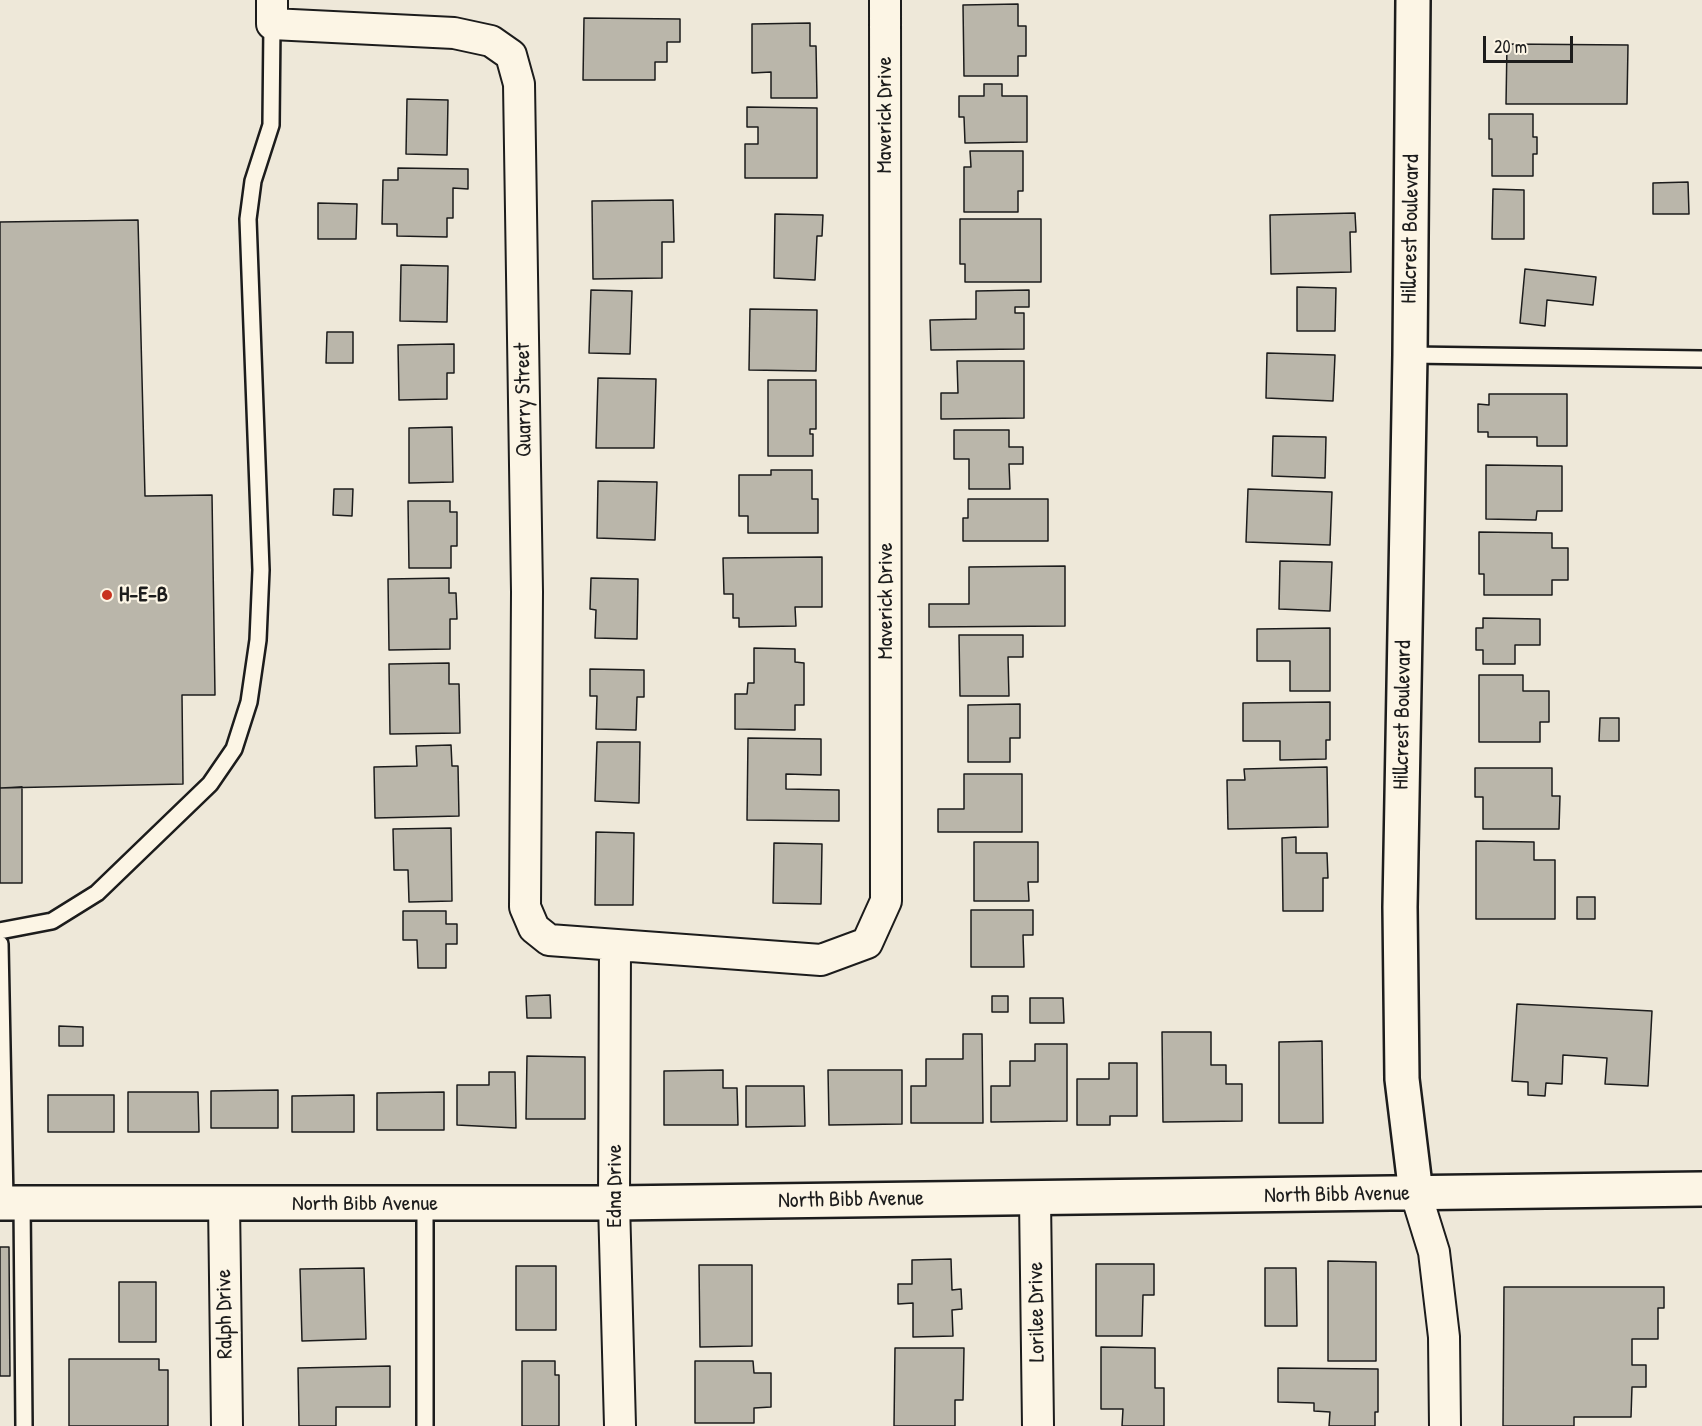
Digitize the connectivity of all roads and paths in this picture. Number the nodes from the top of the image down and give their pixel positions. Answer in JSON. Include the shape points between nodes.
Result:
{"nodes":[{"id":1,"x":885,"y":0,"type":"edge"},
{"id":2,"x":1413,"y":0,"type":"edge"},
{"id":3,"x":272,"y":12,"type":"edge"},
{"id":4,"x":1410,"y":355,"type":"junction"},
{"id":5,"x":1702,"y":359,"type":"edge"},
{"id":6,"x":0,"y":931,"type":"edge"},
{"id":7,"x":0,"y":944,"type":"edge"},
{"id":8,"x":615,"y":946,"type":"junction"},
{"id":9,"x":1702,"y":1189,"type":"edge"},
{"id":10,"x":1416,"y":1194,"type":"junction"},
{"id":11,"x":1035,"y":1198,"type":"junction"},
{"id":12,"x":9,"y":1202,"type":"edge"},
{"id":13,"x":224,"y":1203,"type":"junction"},
{"id":14,"x":614,"y":1203,"type":"junction"},
{"id":15,"x":425,"y":1204,"type":"junction"},
{"id":16,"x":24,"y":1426,"type":"edge"},
{"id":17,"x":227,"y":1426,"type":"edge"},
{"id":18,"x":425,"y":1426,"type":"edge"},
{"id":19,"x":620,"y":1426,"type":"edge"},
{"id":20,"x":1038,"y":1426,"type":"edge"},
{"id":21,"x":1445,"y":1426,"type":"edge"}],
"edges":[{"from":1,"to":8,"type":"street","name":"Maverick Drive","via":[[886,901],[867,944],[821,960]]},
{"from":2,"to":4,"type":"main road","name":"Hillcrest Boulevard"},
{"from":3,"to":6,"type":"lane","via":[[271,125],[253,181],[248,219],[261,570],[258,640],[249,702],[234,749],[210,784],[97,893],[52,921]]},
{"from":3,"to":8,"type":"street","name":"Quarry Street","via":[[454,33],[491,41],[510,55],[519,84],[527,592],[525,907],[534,928],[549,940]]},
{"from":4,"to":5,"type":"lane"},
{"from":4,"to":10,"type":"main road","name":"Hillcrest Boulevard","via":[[1400,907],[1402,1079]]},
{"from":7,"to":12,"type":"lane"},
{"from":8,"to":14,"type":"street","name":"Edna Drive"},
{"from":9,"to":10,"type":"main road","name":"North Bibb Avenue"},
{"from":10,"to":11,"type":"main road","name":"North Bibb Avenue"},
{"from":10,"to":21,"type":"street","name":"Hillcrest Boulevard","via":[[1434,1252],[1444,1337]]},
{"from":11,"to":14,"type":"main road","name":"North Bibb Avenue"},
{"from":11,"to":20,"type":"street","name":"Lorilee Drive"},
{"from":12,"to":13,"type":"main road","name":"North Bibb Avenue"},
{"from":12,"to":16,"type":"lane"},
{"from":13,"to":15,"type":"main road","name":"North Bibb Avenue"},
{"from":13,"to":17,"type":"street","name":"Ralph Drive"},
{"from":14,"to":15,"type":"main road","name":"North Bibb Avenue"},
{"from":14,"to":19,"type":"street","name":"Edna Drive"},
{"from":15,"to":18,"type":"lane"}]}
